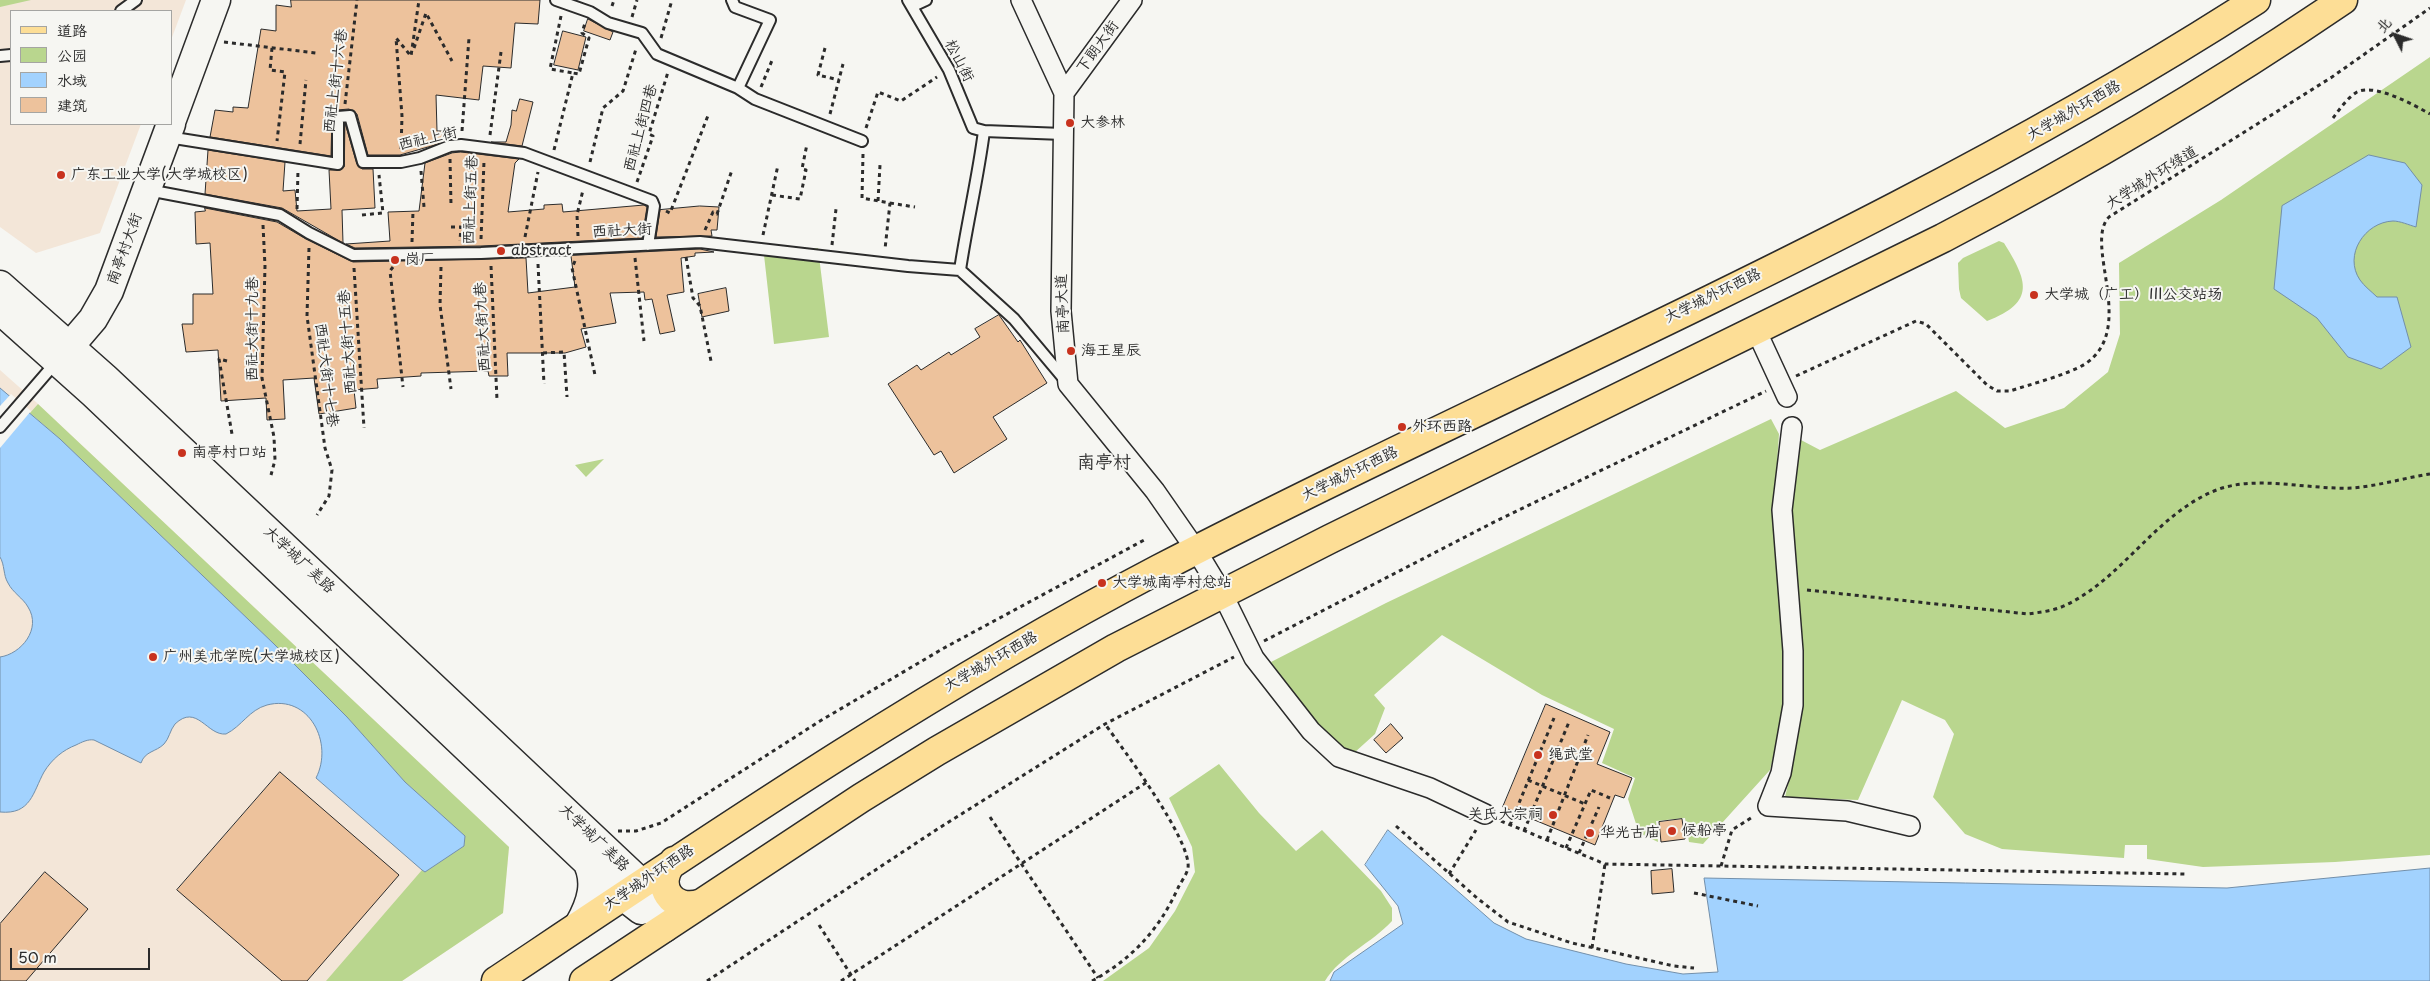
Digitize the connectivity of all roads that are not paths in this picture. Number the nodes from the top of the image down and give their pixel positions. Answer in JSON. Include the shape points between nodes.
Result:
{"nodes":[{"id":1,"x":136,"y":0,"type":"edge"},
{"id":2,"x":216,"y":0,"type":"edge"},
{"id":3,"x":556,"y":0,"type":"edge"},
{"id":4,"x":732,"y":0,"type":"edge"},
{"id":5,"x":926,"y":0,"type":"edge"},
{"id":6,"x":1021,"y":0,"type":"edge"},
{"id":7,"x":1132,"y":0,"type":"edge"},
{"id":8,"x":2256,"y":0,"type":"edge"},
{"id":9,"x":2343,"y":0,"type":"edge"},
{"id":10,"x":910,"y":3,"type":"edge"},
{"id":11,"x":122,"y":10,"type":"edge"},
{"id":12,"x":738,"y":88,"type":"junction"},
{"id":13,"x":1064,"y":93,"type":"junction"},
{"id":14,"x":172,"y":120,"type":"edge"},
{"id":15,"x":169,"y":128,"type":"edge"},
{"id":16,"x":984,"y":131,"type":"junction"},
{"id":17,"x":1063,"y":134,"type":"junction"},
{"id":18,"x":863,"y":145,"type":"road end"},
{"id":19,"x":147,"y":190,"type":"junction"},
{"id":20,"x":648,"y":245,"type":"junction"},
{"id":21,"x":960,"y":270,"type":"junction"},
{"id":22,"x":0,"y":285,"type":"edge"},
{"id":23,"x":0,"y":310,"type":"edge"},
{"id":24,"x":1756,"y":330,"type":"junction"},
{"id":25,"x":64,"y":353,"type":"junction"},
{"id":26,"x":1068,"y":384,"type":"junction"},
{"id":27,"x":1784,"y":390,"type":"road end"},
{"id":28,"x":0,"y":427,"type":"edge"},
{"id":29,"x":1792,"y":427,"type":"dead end"},
{"id":30,"x":1196,"y":550,"type":"junction"},
{"id":31,"x":1222,"y":593,"type":"junction"},
{"id":32,"x":1485,"y":814,"type":"road end"},
{"id":33,"x":1910,"y":826,"type":"dead end"},
{"id":34,"x":600,"y":844,"type":"junction"},
{"id":35,"x":674,"y":861,"type":"junction"},
{"id":36,"x":632,"y":890,"type":"junction"},
{"id":37,"x":702,"y":902,"type":"junction"},
{"id":38,"x":579,"y":925,"type":"junction"},
{"id":39,"x":664,"y":928,"type":"junction"},
{"id":40,"x":496,"y":981,"type":"edge"},
{"id":41,"x":584,"y":981,"type":"edge"}],
"edges":[{"from":1,"to":11,"type":"lane"},
{"from":2,"to":14,"type":"main road","name":"南亭村大街"},
{"from":3,"to":12,"type":"lane","via":[[590,12],[608,23],[642,33],[657,54]]},
{"from":4,"to":12,"type":"lane","via":[[735,7],[770,20]]},
{"from":5,"to":10,"type":"lane"},
{"from":6,"to":13,"type":"street","name":"南亭大道"},
{"from":7,"to":13,"type":"street","name":"下朗大街"},
{"from":8,"to":30,"type":"main road","name":"大学城外环西路","via":[[2096,99],[1921,194]]},
{"from":9,"to":24,"type":"main road","via":[[2219,83],[2042,186]]},
{"from":10,"to":16,"type":"lane","name":"松山街","via":[[948,70],[973,128]]},
{"from":12,"to":18,"type":"lane","via":[[755,99]]},
{"from":13,"to":17,"type":"street","name":"南亭大道"},
{"from":15,"to":19,"type":"main road","name":"南亭村大街"},
{"from":15,"to":20,"type":"lane","name":"西社上街","via":[[276,154],[338,164],[338,117],[350,116],[363,162],[401,162],[461,144],[524,153],[652,201]]},
{"from":16,"to":17,"type":"lane"},
{"from":16,"to":21,"type":"lane"},
{"from":17,"to":26,"type":"street","name":"南亭大道","via":[[1061,311]]},
{"from":19,"to":20,"type":"lane","name":"西社大街","via":[[280,215],[354,255],[460,254]]},
{"from":19,"to":25,"type":"main road","name":"南亭村大街","via":[[109,291],[94,319]]},
{"from":20,"to":21,"type":"lane","name":"西社大街","via":[[700,242]]},
{"from":21,"to":26,"type":"lane","via":[[1014,319]]},
{"from":22,"to":25,"type":"main road","name":"大学城广美路"},
{"from":23,"to":25,"type":"main road","name":"大学城广美路"},
{"from":24,"to":27,"type":"street"},
{"from":24,"to":31,"type":"main road"},
{"from":25,"to":28,"type":"lane"},
{"from":25,"to":34,"type":"main road","name":"大学城广美路"},
{"from":26,"to":30,"type":"street","via":[[1155,491]]},
{"from":29,"to":33,"type":"street","via":[[1782,510],[1793,650],[1793,705],[1781,773],[1768,806],[1848,810]]},
{"from":30,"to":31,"type":"street"},
{"from":30,"to":35,"type":"main road","name":"大学城外环西路","via":[[1084,609],[912,709]]},
{"from":31,"to":32,"type":"street","via":[[1249,649],[1311,731],[1339,757],[1430,788]]},
{"from":31,"to":37,"type":"main road","via":[[1092,661],[937,751]]},
{"from":34,"to":35,"type":"main road","via":[[643,862]]},
{"from":34,"to":36,"type":"main road","name":"大学城广美路"},
{"from":34,"to":38,"type":"main road","via":[[593,893]]},
{"from":35,"to":36,"type":"main road","name":"大学城外环西路"},
{"from":35,"to":37,"type":"main road","via":[[668,867],[664,883],[671,898],[686,906]]},
{"from":36,"to":38,"type":"main road","name":"大学城外环西路"},
{"from":36,"to":39,"type":"main road","name":"大学城广美路"},
{"from":37,"to":39,"type":"main road"},
{"from":38,"to":40,"type":"main road","name":"大学城外环西路"},
{"from":39,"to":41,"type":"main road"}]}
